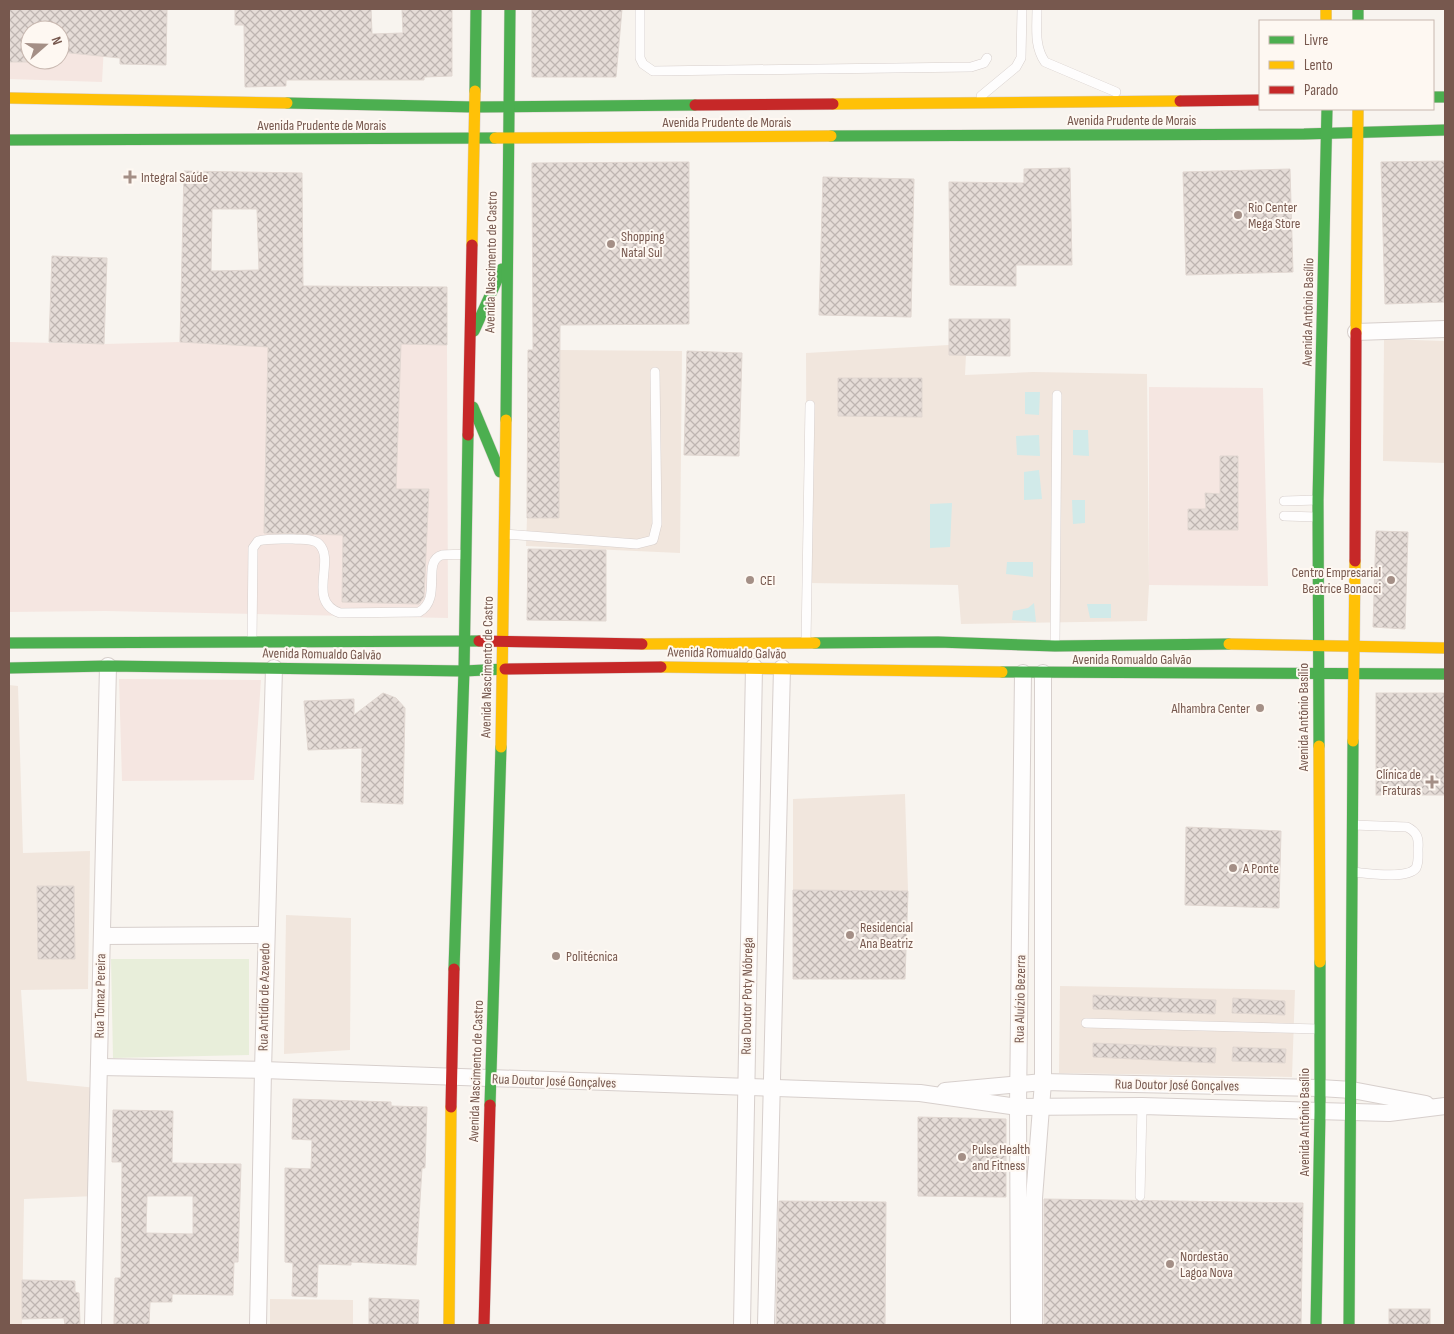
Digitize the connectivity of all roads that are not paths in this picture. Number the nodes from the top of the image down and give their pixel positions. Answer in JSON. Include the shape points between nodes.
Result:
{"nodes":[{"id":1,"x":476,"y":9,"type":"edge"},
{"id":2,"x":510,"y":9,"type":"edge"},
{"id":3,"x":640,"y":9,"type":"edge"},
{"id":4,"x":1022,"y":9,"type":"edge"},
{"id":5,"x":1037,"y":9,"type":"edge"},
{"id":6,"x":987,"y":58,"type":"dead end"},
{"id":7,"x":9,"y":98,"type":"edge"},
{"id":8,"x":1259,"y":100,"type":"edge"},
{"id":9,"x":1137,"y":101,"type":"junction"},
{"id":10,"x":974,"y":102,"type":"junction"},
{"id":11,"x":509,"y":106,"type":"junction"},
{"id":12,"x":473,"y":107,"type":"junction"},
{"id":13,"x":1327,"y":110,"type":"edge"},
{"id":14,"x":1358,"y":110,"type":"edge"},
{"id":15,"x":1445,"y":130,"type":"edge"},
{"id":16,"x":1359,"y":132,"type":"junction"},
{"id":17,"x":1327,"y":133,"type":"junction"},
{"id":18,"x":508,"y":138,"type":"junction"},
{"id":19,"x":473,"y":139,"type":"junction"},
{"id":20,"x":9,"y":140,"type":"edge"},
{"id":21,"x":506,"y":261,"type":"junction"},
{"id":22,"x":1445,"y":329,"type":"edge"},
{"id":23,"x":1356,"y":332,"type":"junction"},
{"id":24,"x":470,"y":338,"type":"junction"},
{"id":25,"x":655,"y":372,"type":"dead end"},
{"id":26,"x":1057,"y":395,"type":"dead end"},
{"id":27,"x":470,"y":400,"type":"junction"},
{"id":28,"x":810,"y":405,"type":"dead end"},
{"id":29,"x":504,"y":482,"type":"junction"},
{"id":30,"x":1318,"y":500,"type":"junction"},
{"id":31,"x":1284,"y":501,"type":"dead end"},
{"id":32,"x":1284,"y":516,"type":"dead end"},
{"id":33,"x":1318,"y":517,"type":"junction"},
{"id":34,"x":504,"y":534,"type":"junction"},
{"id":35,"x":466,"y":554,"type":"junction"},
{"id":36,"x":252,"y":641,"type":"junction"},
{"id":37,"x":464,"y":641,"type":"junction"},
{"id":38,"x":504,"y":642,"type":"junction"},
{"id":39,"x":9,"y":643,"type":"edge"},
{"id":40,"x":806,"y":643,"type":"junction"},
{"id":41,"x":1055,"y":646,"type":"junction"},
{"id":42,"x":1318,"y":646,"type":"junction"},
{"id":43,"x":1354,"y":647,"type":"junction"},
{"id":44,"x":1445,"y":648,"type":"edge"},
{"id":45,"x":108,"y":666,"type":"junction"},
{"id":46,"x":754,"y":667,"type":"junction"},
{"id":47,"x":9,"y":668,"type":"edge"},
{"id":48,"x":274,"y":668,"type":"junction"},
{"id":49,"x":782,"y":668,"type":"junction"},
{"id":50,"x":503,"y":670,"type":"junction"},
{"id":51,"x":464,"y":671,"type":"junction"},
{"id":52,"x":1023,"y":673,"type":"junction"},
{"id":53,"x":1043,"y":673,"type":"junction"},
{"id":54,"x":1445,"y":674,"type":"edge"},
{"id":55,"x":1318,"y":675,"type":"junction"},
{"id":56,"x":1353,"y":675,"type":"junction"},
{"id":57,"x":1351,"y":822,"type":"junction"},
{"id":58,"x":1319,"y":853,"type":"junction"},
{"id":59,"x":1352,"y":872,"type":"junction"},
{"id":60,"x":266,"y":935,"type":"junction"},
{"id":61,"x":102,"y":936,"type":"junction"},
{"id":62,"x":1086,"y":1023,"type":"dead end"},
{"id":63,"x":1320,"y":1029,"type":"junction"},
{"id":64,"x":98,"y":1068,"type":"junction"},
{"id":65,"x":262,"y":1070,"type":"junction"},
{"id":66,"x":452,"y":1078,"type":"junction"},
{"id":67,"x":490,"y":1079,"type":"junction"},
{"id":68,"x":1019,"y":1082,"type":"junction"},
{"id":69,"x":1043,"y":1082,"type":"junction"},
{"id":70,"x":1104,"y":1083,"type":"junction"},
{"id":71,"x":745,"y":1087,"type":"junction"},
{"id":72,"x":772,"y":1088,"type":"junction"},
{"id":73,"x":1320,"y":1088,"type":"junction"},
{"id":74,"x":1352,"y":1090,"type":"junction"},
{"id":75,"x":920,"y":1093,"type":"junction"},
{"id":76,"x":1104,"y":1106,"type":"junction"},
{"id":77,"x":1142,"y":1106,"type":"junction"},
{"id":78,"x":1439,"y":1106,"type":"edge"},
{"id":79,"x":1018,"y":1107,"type":"junction"},
{"id":80,"x":1042,"y":1107,"type":"junction"},
{"id":81,"x":1320,"y":1112,"type":"junction"},
{"id":82,"x":1351,"y":1113,"type":"junction"},
{"id":83,"x":1140,"y":1196,"type":"dead end"},
{"id":84,"x":746,"y":1202,"type":"junction"},
{"id":85,"x":770,"y":1203,"type":"junction"},
{"id":86,"x":1318,"y":1233,"type":"junction"},
{"id":87,"x":1026,"y":1235,"type":"junction"},
{"id":88,"x":1348,"y":1294,"type":"junction"},
{"id":89,"x":93,"y":1325,"type":"edge"},
{"id":90,"x":258,"y":1325,"type":"edge"},
{"id":91,"x":449,"y":1325,"type":"edge"},
{"id":92,"x":484,"y":1325,"type":"edge"},
{"id":93,"x":742,"y":1325,"type":"edge"},
{"id":94,"x":766,"y":1325,"type":"edge"},
{"id":95,"x":1018,"y":1325,"type":"edge"},
{"id":96,"x":1034,"y":1325,"type":"edge"},
{"id":97,"x":1316,"y":1325,"type":"edge"},
{"id":98,"x":1348,"y":1325,"type":"edge"}],
"edges":[{"from":1,"to":12,"type":"main road","name":"Avenida Nascimento de Castro"},
{"from":2,"to":11,"type":"main road","name":"Avenida Nascimento de Castro"},
{"from":3,"to":6,"type":"lane","via":[[640,58],[653,71],[971,67],[984,63]]},
{"from":4,"to":10,"type":"lane","via":[[1021,58],[1016,68]]},
{"from":5,"to":9,"type":"lane","via":[[1037,43],[1045,62]]},
{"from":7,"to":12,"type":"main road","name":"Avenida Prudente de Morais"},
{"from":8,"to":9,"type":"main road","name":"Avenida Prudente de Morais"},
{"from":9,"to":10,"type":"main road","name":"Avenida Prudente de Morais"},
{"from":10,"to":11,"type":"main road","name":"Avenida Prudente de Morais"},
{"from":11,"to":12,"type":"main road","name":"Avenida Prudente de Morais"},
{"from":11,"to":18,"type":"main road","name":"Avenida Nascimento de Castro"},
{"from":12,"to":19,"type":"main road","name":"Avenida Nascimento de Castro"},
{"from":13,"to":17,"type":"main road","name":"Avenida Antônio Basílio"},
{"from":14,"to":16,"type":"main road"},
{"from":15,"to":16,"type":"main road","name":"Avenida Prudente de Morais"},
{"from":16,"to":17,"type":"main road","name":"Avenida Prudente de Morais"},
{"from":16,"to":23,"type":"main road"},
{"from":17,"to":18,"type":"main road","name":"Avenida Prudente de Morais"},
{"from":17,"to":30,"type":"main road","name":"Avenida Antônio Basílio"},
{"from":18,"to":19,"type":"main road","name":"Avenida Prudente de Morais"},
{"from":18,"to":21,"type":"main road","name":"Avenida Nascimento de Castro"},
{"from":19,"to":20,"type":"main road","name":"Avenida Prudente de Morais"},
{"from":19,"to":24,"type":"main road","name":"Avenida Nascimento de Castro"},
{"from":21,"to":24,"type":"main road"},
{"from":21,"to":29,"type":"main road","name":"Avenida Nascimento de Castro"},
{"from":22,"to":23,"type":"street"},
{"from":23,"to":43,"type":"main road"},
{"from":24,"to":27,"type":"main road","name":"Avenida Nascimento de Castro"},
{"from":25,"to":34,"type":"lane","via":[[657,524],[654,540],[637,544]]},
{"from":26,"to":41,"type":"lane"},
{"from":27,"to":29,"type":"main road"},
{"from":27,"to":35,"type":"main road","name":"Avenida Nascimento de Castro"},
{"from":28,"to":40,"type":"lane"},
{"from":29,"to":34,"type":"main road","name":"Avenida Nascimento de Castro"},
{"from":30,"to":31,"type":"lane"},
{"from":30,"to":33,"type":"main road","name":"Avenida Antônio Basílio"},
{"from":32,"to":33,"type":"lane"},
{"from":33,"to":42,"type":"main road","name":"Avenida Antônio Basílio"},
{"from":34,"to":38,"type":"main road","name":"Avenida Nascimento de Castro"},
{"from":35,"to":36,"type":"lane","via":[[435,559],[431,597],[419,612],[340,613],[331,610],[323,597],[323,551],[319,543],[312,540],[258,541],[253,548]]},
{"from":35,"to":37,"type":"main road","name":"Avenida Nascimento de Castro"},
{"from":36,"to":37,"type":"main road","name":"Avenida Romualdo Galvão"},
{"from":36,"to":39,"type":"main road","name":"Avenida Romualdo Galvão"},
{"from":37,"to":38,"type":"main road","name":"Avenida Romualdo Galvão"},
{"from":37,"to":51,"type":"main road","name":"Avenida Nascimento de Castro"},
{"from":38,"to":40,"type":"main road","name":"Avenida Romualdo Galvão"},
{"from":38,"to":50,"type":"main road","name":"Avenida Nascimento de Castro"},
{"from":40,"to":41,"type":"main road","name":"Avenida Romualdo Galvão","via":[[938,642]]},
{"from":41,"to":42,"type":"main road","name":"Avenida Romualdo Galvão"},
{"from":42,"to":43,"type":"main road","name":"Avenida Romualdo Galvão"},
{"from":42,"to":55,"type":"main road","name":"Avenida Antônio Basílio"},
{"from":43,"to":44,"type":"main road","name":"Avenida Romualdo Galvão"},
{"from":43,"to":56,"type":"main road"},
{"from":45,"to":47,"type":"main road","name":"Avenida Romualdo Galvão"},
{"from":45,"to":48,"type":"main road","name":"Avenida Romualdo Galvão"},
{"from":45,"to":61,"type":"street","name":"Rua Tomaz Pereira"},
{"from":46,"to":49,"type":"main road","name":"Avenida Romualdo Galvão"},
{"from":46,"to":50,"type":"main road","name":"Avenida Romualdo Galvão"},
{"from":46,"to":71,"type":"street","name":"Rua Doutor Poty Nóbrega"},
{"from":48,"to":51,"type":"main road","name":"Avenida Romualdo Galvão"},
{"from":48,"to":60,"type":"street","name":"Rua Antídio de Azevedo"},
{"from":49,"to":52,"type":"main road","name":"Avenida Romualdo Galvão"},
{"from":49,"to":72,"type":"street","name":"Rua Doutor Poty Nóbrega"},
{"from":50,"to":51,"type":"main road","name":"Avenida Romualdo Galvão"},
{"from":50,"to":67,"type":"main road","name":"Avenida Nascimento de Castro"},
{"from":51,"to":66,"type":"main road","name":"Avenida Nascimento de Castro"},
{"from":52,"to":53,"type":"main road","name":"Avenida Romualdo Galvão"},
{"from":52,"to":68,"type":"street","name":"Rua Aluízio Bezerra"},
{"from":53,"to":55,"type":"main road","name":"Avenida Romualdo Galvão"},
{"from":53,"to":69,"type":"street","name":"Rua Aluízio Bezerra"},
{"from":54,"to":56,"type":"main road","name":"Avenida Romualdo Galvão"},
{"from":55,"to":56,"type":"main road","name":"Avenida Romualdo Galvão"},
{"from":55,"to":58,"type":"main road","name":"Avenida Antônio Basílio"},
{"from":56,"to":57,"type":"main road"},
{"from":57,"to":58,"type":"main road"},
{"from":57,"to":59,"type":"main road"},
{"from":57,"to":59,"type":"lane","via":[[1407,827],[1413,830],[1419,842],[1418,863],[1410,873]]},
{"from":58,"to":63,"type":"main road","name":"Avenida Antônio Basílio"},
{"from":59,"to":74,"type":"main road"},
{"from":60,"to":61,"type":"street"},
{"from":60,"to":65,"type":"street","name":"Rua Antídio de Azevedo"},
{"from":61,"to":64,"type":"street","name":"Rua Tomaz Pereira"},
{"from":62,"to":63,"type":"lane"},
{"from":63,"to":73,"type":"main road","name":"Avenida Antônio Basílio"},
{"from":64,"to":65,"type":"street","name":"Rua Doutor José Gonçalves"},
{"from":64,"to":89,"type":"street","name":"Rua Tomaz Pereira"},
{"from":65,"to":66,"type":"street","name":"Rua Doutor José Gonçalves"},
{"from":65,"to":90,"type":"street","name":"Rua Antídio de Azevedo"},
{"from":66,"to":67,"type":"street","name":"Rua Doutor José Gonçalves"},
{"from":66,"to":91,"type":"main road","name":"Avenida Nascimento de Castro"},
{"from":67,"to":71,"type":"street","name":"Rua Doutor José Gonçalves"},
{"from":67,"to":92,"type":"main road","name":"Avenida Nascimento de Castro"},
{"from":68,"to":69,"type":"street","name":"Rua Doutor José Gonçalves"},
{"from":68,"to":75,"type":"street","name":"Rua Doutor José Gonçalves"},
{"from":68,"to":79,"type":"street","name":"Rua Aluízio Bezerra"},
{"from":69,"to":70,"type":"street","name":"Rua Doutor José Gonçalves"},
{"from":69,"to":80,"type":"street","name":"Rua Aluízio Bezerra"},
{"from":70,"to":73,"type":"street","name":"Rua Doutor José Gonçalves"},
{"from":70,"to":76,"type":"street"},
{"from":71,"to":72,"type":"street","name":"Rua Doutor José Gonçalves"},
{"from":71,"to":84,"type":"street","name":"Rua Doutor Poty Nóbrega"},
{"from":72,"to":75,"type":"street","name":"Rua Doutor José Gonçalves"},
{"from":72,"to":85,"type":"street","name":"Rua Doutor Poty Nóbrega"},
{"from":73,"to":74,"type":"street","name":"Rua Doutor José Gonçalves"},
{"from":73,"to":81,"type":"main road","name":"Avenida Antônio Basílio"},
{"from":74,"to":78,"type":"street","name":"Rua Doutor José Gonçalves"},
{"from":74,"to":82,"type":"main road"},
{"from":75,"to":79,"type":"street","name":"Rua Doutor José Gonçalves"},
{"from":76,"to":77,"type":"street","name":"Rua Doutor José Gonçalves"},
{"from":76,"to":80,"type":"street","name":"Rua Doutor José Gonçalves"},
{"from":77,"to":81,"type":"street","name":"Rua Doutor José Gonçalves"},
{"from":77,"to":83,"type":"lane"},
{"from":78,"to":82,"type":"street","name":"Rua Doutor José Gonçalves","via":[[1390,1113]]},
{"from":79,"to":80,"type":"street","name":"Rua Doutor José Gonçalves"},
{"from":79,"to":87,"type":"street","name":"Rua Aluízio Bezerra"},
{"from":80,"to":87,"type":"street","name":"Rua Aluízio Bezerra","via":[[1034,1198]]},
{"from":81,"to":82,"type":"street","name":"Rua Doutor José Gonçalves"},
{"from":81,"to":86,"type":"main road","name":"Avenida Antônio Basílio"},
{"from":82,"to":88,"type":"main road"},
{"from":84,"to":85,"type":"street"},
{"from":84,"to":93,"type":"street","name":"Rua Doutor Poty Nóbrega"},
{"from":85,"to":94,"type":"street","name":"Rua Doutor Poty Nóbrega"},
{"from":86,"to":88,"type":"main road"},
{"from":86,"to":97,"type":"main road","name":"Avenida Antônio Basílio"},
{"from":87,"to":95,"type":"street","name":"Rua Aluízio Bezerra"},
{"from":87,"to":96,"type":"street","name":"Rua Aluízio Bezerra"},
{"from":88,"to":98,"type":"main road"}]}
